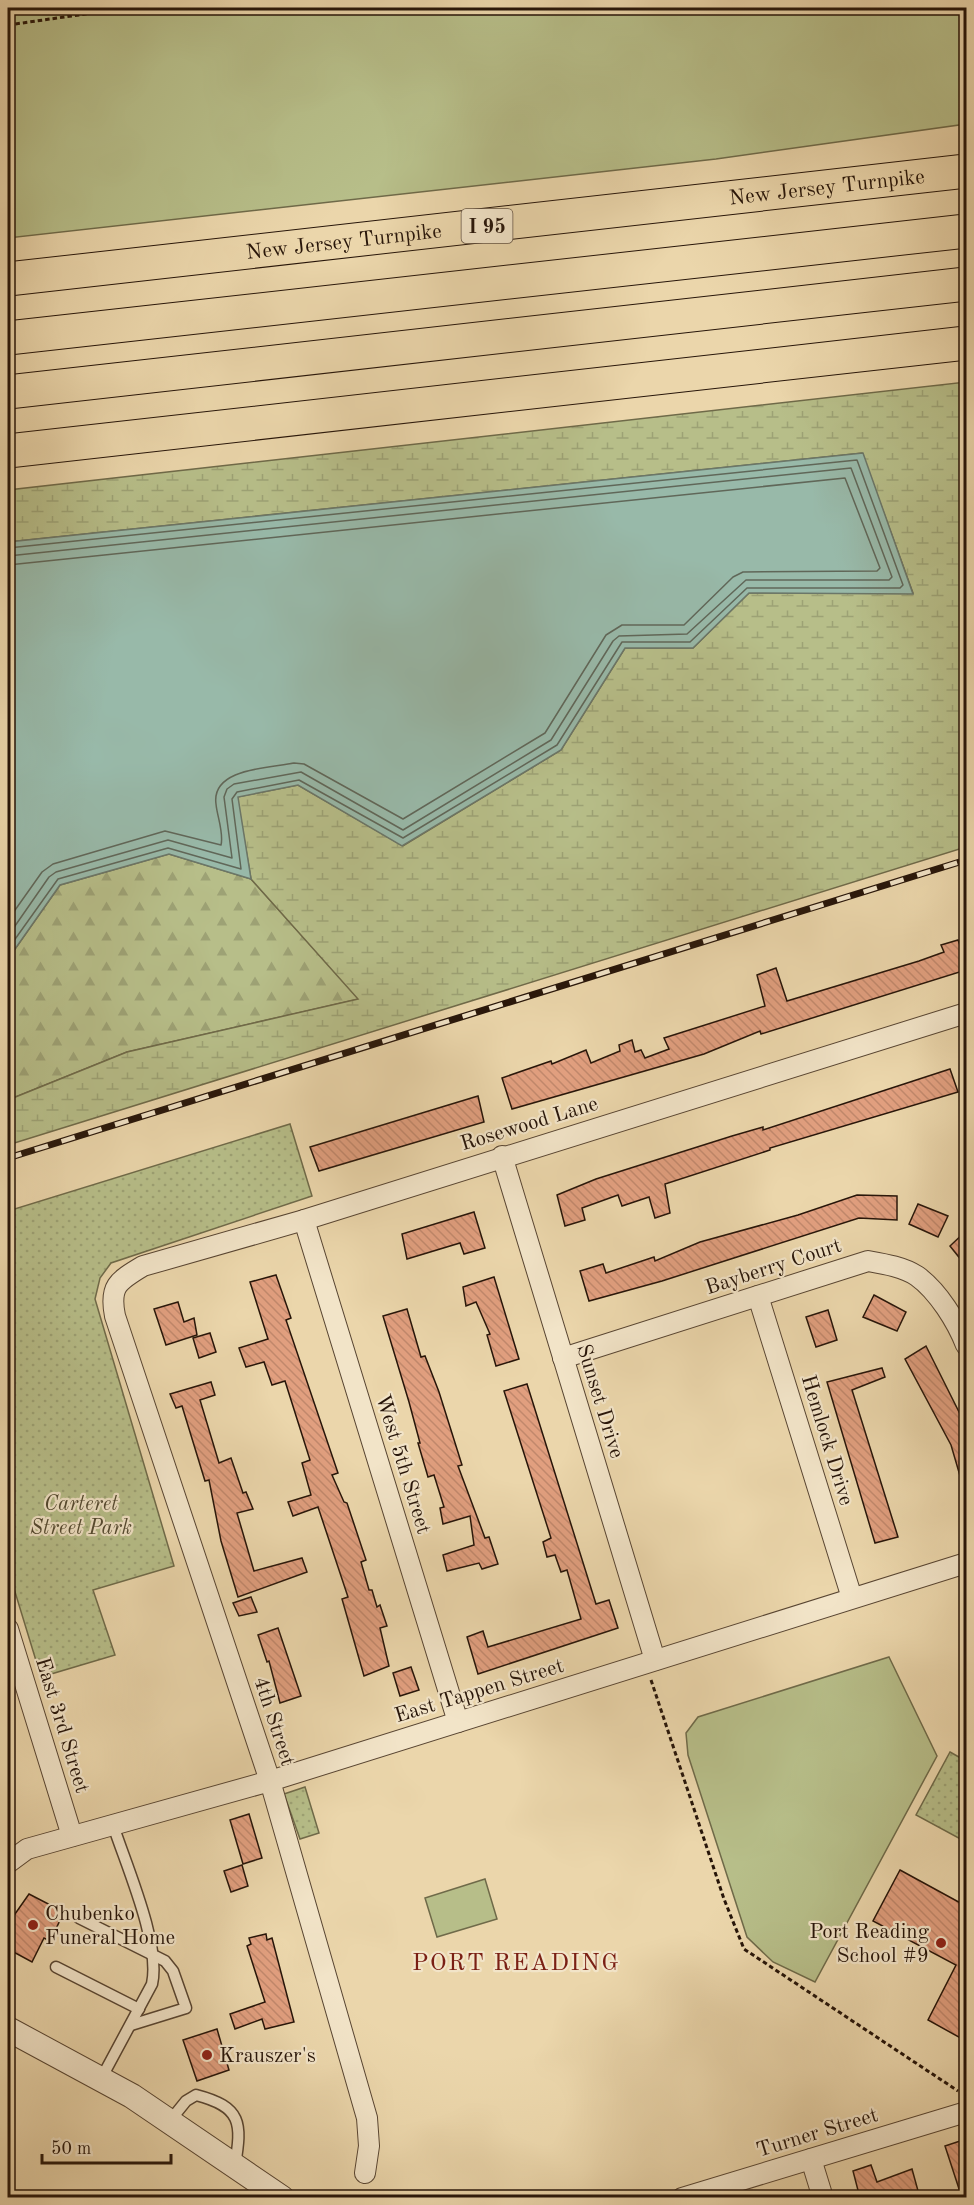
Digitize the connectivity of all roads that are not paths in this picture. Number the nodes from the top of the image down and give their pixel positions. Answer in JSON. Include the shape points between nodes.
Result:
{"nodes":[{"id":1,"x":966,"y":171,"type":"edge"},
{"id":2,"x":966,"y":231,"type":"edge"},
{"id":3,"x":8,"y":279,"type":"edge"},
{"id":4,"x":966,"y":284,"type":"edge"},
{"id":5,"x":8,"y":338,"type":"edge"},
{"id":6,"x":966,"y":343,"type":"edge"},
{"id":7,"x":8,"y":392,"type":"edge"},
{"id":8,"x":8,"y":451,"type":"edge"},
{"id":9,"x":966,"y":1012,"type":"edge"},
{"id":10,"x":501,"y":1156,"type":"junction"},
{"id":11,"x":304,"y":1220,"type":"junction"},
{"id":12,"x":115,"y":1290,"type":"joint"},
{"id":13,"x":758,"y":1296,"type":"junction"},
{"id":14,"x":966,"y":1345,"type":"edge"},
{"id":15,"x":563,"y":1358,"type":"junction"},
{"id":16,"x":966,"y":1563,"type":"edge"},
{"id":17,"x":852,"y":1598,"type":"junction"},
{"id":18,"x":8,"y":1629,"type":"edge"},
{"id":19,"x":652,"y":1669,"type":"junction"},
{"id":20,"x":458,"y":1722,"type":"junction"},
{"id":21,"x":270,"y":1781,"type":"junction"},
{"id":22,"x":113,"y":1825,"type":"junction"},
{"id":23,"x":72,"y":1836,"type":"junction"},
{"id":24,"x":8,"y":1863,"type":"edge"},
{"id":25,"x":79,"y":1918,"type":"dead end"},
{"id":26,"x":153,"y":1954,"type":"junction"},
{"id":27,"x":56,"y":1967,"type":"dead end"},
{"id":28,"x":139,"y":2009,"type":"junction"},
{"id":29,"x":131,"y":2025,"type":"junction"},
{"id":30,"x":8,"y":2029,"type":"edge"},
{"id":31,"x":101,"y":2079,"type":"junction"},
{"id":32,"x":966,"y":2112,"type":"edge"},
{"id":33,"x":169,"y":2121,"type":"junction"},
{"id":34,"x":811,"y":2159,"type":"junction"},
{"id":35,"x":235,"y":2165,"type":"junction"},
{"id":36,"x":365,"y":2173,"type":"dead end"},
{"id":37,"x":282,"y":2198,"type":"edge"},
{"id":38,"x":682,"y":2198,"type":"edge"},
{"id":39,"x":823,"y":2198,"type":"edge"}],
"edges":[{"from":1,"to":3,"type":"highway","name":"New Jersey Turnpike","number":"I 95"},
{"from":2,"to":5,"type":"highway"},
{"from":4,"to":7,"type":"highway"},
{"from":6,"to":8,"type":"highway"},
{"from":9,"to":10,"type":"street","name":"Rosewood Lane"},
{"from":10,"to":11,"type":"street","name":"Rosewood Lane"},
{"from":10,"to":15,"type":"street","name":"Sunset Drive"},
{"from":11,"to":12,"type":"street","name":"Rosewood Lane","via":[[143,1266],[120,1280]]},
{"from":11,"to":20,"type":"street","name":"West 5th Street"},
{"from":12,"to":21,"type":"street","name":"4th Street","via":[[111,1298],[115,1316]]},
{"from":13,"to":14,"type":"street","name":"Bayberry Court","via":[[868,1261],[894,1266],[918,1277],[939,1300]]},
{"from":13,"to":15,"type":"street","name":"Bayberry Court"},
{"from":13,"to":17,"type":"street","name":"Hemlock Drive"},
{"from":15,"to":19,"type":"street","name":"Sunset Drive"},
{"from":16,"to":17,"type":"street","name":"East Tappen Street"},
{"from":17,"to":19,"type":"street","name":"East Tappen Street"},
{"from":18,"to":23,"type":"street","name":"East 3rd Street"},
{"from":19,"to":20,"type":"street","name":"East Tappen Street"},
{"from":20,"to":21,"type":"street","name":"East Tappen Street"},
{"from":21,"to":22,"type":"street","name":"East Tappen Street"},
{"from":21,"to":36,"type":"street","name":"4th Street","via":[[367,2118],[369,2146]]},
{"from":22,"to":23,"type":"street","name":"East Tappen Street"},
{"from":22,"to":26,"type":"lane"},
{"from":23,"to":24,"type":"street","name":"East Tappen Street","via":[[27,1849]]},
{"from":25,"to":26,"type":"lane"},
{"from":26,"to":28,"type":"lane","via":[[152,1984]]},
{"from":26,"to":29,"type":"lane","via":[[173,1971],[186,2008]]},
{"from":27,"to":28,"type":"lane"},
{"from":28,"to":29,"type":"lane"},
{"from":29,"to":31,"type":"lane"},
{"from":30,"to":31,"type":"street"},
{"from":31,"to":33,"type":"street"},
{"from":32,"to":34,"type":"street","name":"Turner Street"},
{"from":33,"to":35,"type":"street"},
{"from":33,"to":35,"type":"lane","via":[[196,2095],[222,2103],[234,2114],[240,2133]]},
{"from":34,"to":38,"type":"street","name":"Turner Street"},
{"from":34,"to":39,"type":"street"},
{"from":35,"to":37,"type":"street"}]}
